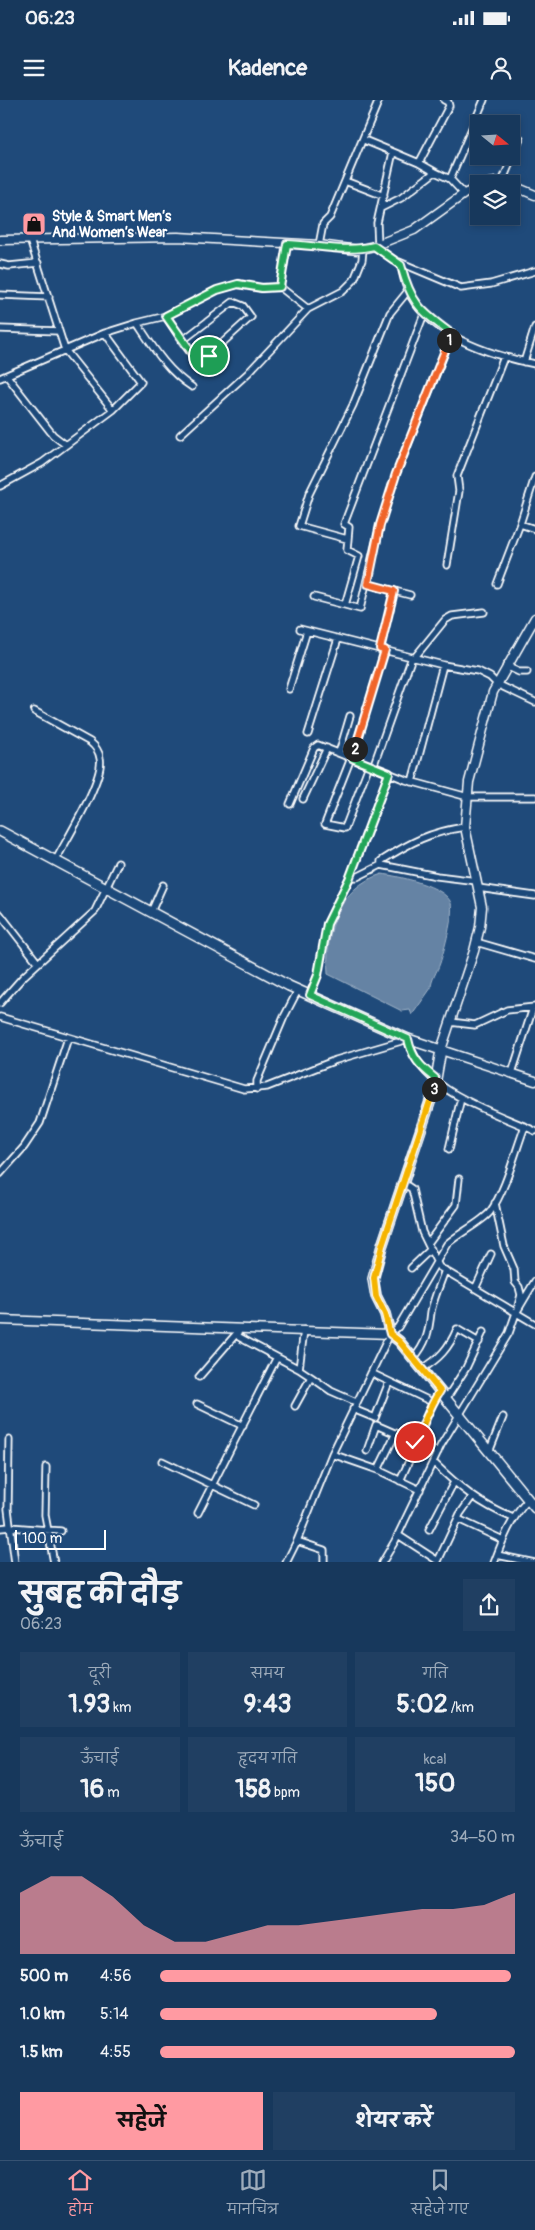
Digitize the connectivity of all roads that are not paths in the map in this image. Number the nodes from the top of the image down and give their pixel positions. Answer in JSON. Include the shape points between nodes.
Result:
{"nodes":[{"id":1,"x":380,"y":100,"type":"edge"},
{"id":2,"x":444,"y":100,"type":"edge"},
{"id":3,"x":484,"y":100,"type":"edge"},
{"id":4,"x":364,"y":140,"type":"junction"},
{"id":5,"x":392,"y":152,"type":"junction"},
{"id":6,"x":419,"y":163,"type":"junction"},
{"id":7,"x":435,"y":172,"type":"junction"},
{"id":8,"x":450,"y":179,"type":"junction"},
{"id":9,"x":345,"y":181,"type":"junction"},
{"id":10,"x":520,"y":189,"type":"edge"},
{"id":11,"x":470,"y":191,"type":"edge"},
{"id":12,"x":464,"y":194,"type":"junction"},
{"id":13,"x":535,"y":195,"type":"edge"},
{"id":14,"x":384,"y":196,"type":"junction"},
{"id":15,"x":381,"y":208,"type":"junction"},
{"id":16,"x":0,"y":240,"type":"edge"},
{"id":17,"x":30,"y":240,"type":"junction"},
{"id":18,"x":287,"y":244,"type":"junction"},
{"id":19,"x":318,"y":245,"type":"junction"},
{"id":20,"x":376,"y":246,"type":"junction"},
{"id":21,"x":363,"y":249,"type":"junction"},
{"id":22,"x":399,"y":262,"type":"junction"},
{"id":23,"x":38,"y":263,"type":"junction"},
{"id":24,"x":0,"y":264,"type":"edge"},
{"id":25,"x":535,"y":271,"type":"edge"},
{"id":26,"x":280,"y":287,"type":"junction"},
{"id":27,"x":408,"y":291,"type":"junction"},
{"id":28,"x":0,"y":295,"type":"edge"},
{"id":29,"x":49,"y":297,"type":"junction"},
{"id":30,"x":308,"y":309,"type":"junction"},
{"id":31,"x":424,"y":314,"type":"junction"},
{"id":32,"x":166,"y":316,"type":"junction"},
{"id":33,"x":137,"y":323,"type":"junction"},
{"id":34,"x":535,"y":327,"type":"edge"},
{"id":35,"x":0,"y":329,"type":"edge"},
{"id":36,"x":59,"y":332,"type":"junction"},
{"id":37,"x":105,"y":333,"type":"junction"},
{"id":38,"x":452,"y":334,"type":"junction"},
{"id":39,"x":182,"y":341,"type":"junction"},
{"id":40,"x":65,"y":350,"type":"junction"},
{"id":41,"x":504,"y":357,"type":"junction"},
{"id":42,"x":524,"y":362,"type":"junction"},
{"id":43,"x":535,"y":364,"type":"edge"},
{"id":44,"x":7,"y":376,"type":"junction"},
{"id":45,"x":0,"y":378,"type":"edge"},
{"id":46,"x":192,"y":387,"type":"dead end"},
{"id":47,"x":112,"y":410,"type":"junction"},
{"id":48,"x":180,"y":436,"type":"dead end"},
{"id":49,"x":66,"y":445,"type":"junction"},
{"id":50,"x":535,"y":477,"type":"edge"},
{"id":51,"x":0,"y":486,"type":"edge"},
{"id":52,"x":520,"y":524,"type":"junction"},
{"id":53,"x":535,"y":529,"type":"edge"},
{"id":54,"x":347,"y":539,"type":"junction"},
{"id":55,"x":447,"y":565,"type":"dead end"},
{"id":56,"x":368,"y":584,"type":"junction"},
{"id":57,"x":497,"y":584,"type":"dead end"},
{"id":58,"x":394,"y":591,"type":"junction"},
{"id":59,"x":410,"y":595,"type":"dead end"},
{"id":60,"x":314,"y":597,"type":"dead end"},
{"id":61,"x":345,"y":605,"type":"junction"},
{"id":62,"x":484,"y":612,"type":"dead end"},
{"id":63,"x":535,"y":618,"type":"edge"},
{"id":64,"x":300,"y":629,"type":"dead end"},
{"id":65,"x":307,"y":631,"type":"junction"},
{"id":66,"x":338,"y":639,"type":"junction"},
{"id":67,"x":382,"y":649,"type":"junction"},
{"id":68,"x":414,"y":657,"type":"junction"},
{"id":69,"x":443,"y":665,"type":"junction"},
{"id":70,"x":506,"y":666,"type":"junction"},
{"id":71,"x":527,"y":672,"type":"dead end"},
{"id":72,"x":497,"y":684,"type":"junction"},
{"id":73,"x":289,"y":689,"type":"dead end"},
{"id":74,"x":535,"y":702,"type":"edge"},
{"id":75,"x":34,"y":710,"type":"dead end"},
{"id":76,"x":350,"y":716,"type":"dead end"},
{"id":77,"x":308,"y":734,"type":"dead end"},
{"id":78,"x":327,"y":748,"type":"junction"},
{"id":79,"x":339,"y":753,"type":"junction"},
{"id":80,"x":352,"y":758,"type":"junction"},
{"id":81,"x":371,"y":766,"type":"junction"},
{"id":82,"x":389,"y":773,"type":"junction"},
{"id":83,"x":412,"y":782,"type":"junction"},
{"id":84,"x":468,"y":797,"type":"junction"},
{"id":85,"x":535,"y":797,"type":"edge"},
{"id":86,"x":303,"y":799,"type":"dead end"},
{"id":87,"x":290,"y":804,"type":"dead end"},
{"id":88,"x":465,"y":827,"type":"junction"},
{"id":89,"x":0,"y":831,"type":"edge"},
{"id":90,"x":56,"y":860,"type":"junction"},
{"id":91,"x":118,"y":863,"type":"dead end"},
{"id":92,"x":381,"y":865,"type":"junction"},
{"id":93,"x":350,"y":877,"type":"junction"},
{"id":94,"x":478,"y":885,"type":"junction"},
{"id":95,"x":163,"y":886,"type":"dead end"},
{"id":96,"x":106,"y":887,"type":"junction"},
{"id":97,"x":535,"y":896,"type":"edge"},
{"id":98,"x":151,"y":912,"type":"junction"},
{"id":99,"x":0,"y":914,"type":"edge"},
{"id":100,"x":476,"y":942,"type":"junction"},
{"id":101,"x":535,"y":959,"type":"edge"},
{"id":102,"x":38,"y":963,"type":"junction"},
{"id":103,"x":298,"y":990,"type":"junction"},
{"id":104,"x":310,"y":995,"type":"junction"},
{"id":105,"x":0,"y":1003,"type":"edge"},
{"id":106,"x":534,"y":1008,"type":"edge"},
{"id":107,"x":0,"y":1017,"type":"edge"},
{"id":108,"x":450,"y":1022,"type":"junction"},
{"id":109,"x":68,"y":1038,"type":"junction"},
{"id":110,"x":408,"y":1039,"type":"junction"},
{"id":111,"x":441,"y":1050,"type":"junction"},
{"id":112,"x":512,"y":1073,"type":"junction"},
{"id":113,"x":435,"y":1078,"type":"junction"},
{"id":114,"x":535,"y":1081,"type":"edge"},
{"id":115,"x":257,"y":1089,"type":"junction"},
{"id":116,"x":461,"y":1098,"type":"junction"},
{"id":117,"x":525,"y":1126,"type":"junction"},
{"id":118,"x":535,"y":1131,"type":"edge"},
{"id":119,"x":449,"y":1149,"type":"dead end"},
{"id":120,"x":0,"y":1174,"type":"edge"},
{"id":121,"x":459,"y":1179,"type":"dead end"},
{"id":122,"x":403,"y":1183,"type":"junction"},
{"id":123,"x":495,"y":1203,"type":"junction"},
{"id":124,"x":429,"y":1246,"type":"junction"},
{"id":125,"x":491,"y":1254,"type":"dead end"},
{"id":126,"x":436,"y":1260,"type":"junction"},
{"id":127,"x":411,"y":1268,"type":"dead end"},
{"id":128,"x":445,"y":1270,"type":"junction"},
{"id":129,"x":535,"y":1281,"type":"edge"},
{"id":130,"x":476,"y":1287,"type":"junction"},
{"id":131,"x":516,"y":1313,"type":"junction"},
{"id":132,"x":0,"y":1320,"type":"edge"},
{"id":133,"x":535,"y":1324,"type":"edge"},
{"id":134,"x":236,"y":1330,"type":"junction"},
{"id":135,"x":304,"y":1330,"type":"junction"},
{"id":136,"x":483,"y":1332,"type":"dead end"},
{"id":137,"x":390,"y":1334,"type":"junction"},
{"id":138,"x":479,"y":1342,"type":"junction"},
{"id":139,"x":276,"y":1358,"type":"junction"},
{"id":140,"x":413,"y":1358,"type":"junction"},
{"id":141,"x":299,"y":1369,"type":"junction"},
{"id":142,"x":422,"y":1369,"type":"junction"},
{"id":143,"x":371,"y":1373,"type":"junction"},
{"id":144,"x":199,"y":1377,"type":"dead end"},
{"id":145,"x":311,"y":1377,"type":"junction"},
{"id":146,"x":389,"y":1382,"type":"junction"},
{"id":147,"x":440,"y":1391,"type":"junction"},
{"id":148,"x":446,"y":1399,"type":"junction"},
{"id":149,"x":356,"y":1402,"type":"junction"},
{"id":150,"x":432,"y":1402,"type":"junction"},
{"id":151,"x":197,"y":1404,"type":"dead end"},
{"id":152,"x":295,"y":1406,"type":"dead end"},
{"id":153,"x":353,"y":1409,"type":"junction"},
{"id":154,"x":459,"y":1415,"type":"junction"},
{"id":155,"x":503,"y":1417,"type":"dead end"},
{"id":156,"x":243,"y":1426,"type":"junction"},
{"id":157,"x":396,"y":1434,"type":"junction"},
{"id":158,"x":10,"y":1440,"type":"dead end"},
{"id":159,"x":416,"y":1443,"type":"junction"},
{"id":160,"x":367,"y":1451,"type":"dead end"},
{"id":161,"x":438,"y":1452,"type":"junction"},
{"id":162,"x":489,"y":1452,"type":"junction"},
{"id":163,"x":332,"y":1454,"type":"junction"},
{"id":164,"x":162,"y":1461,"type":"dead end"},
{"id":165,"x":433,"y":1462,"type":"junction"},
{"id":166,"x":46,"y":1468,"type":"dead end"},
{"id":167,"x":378,"y":1470,"type":"junction"},
{"id":168,"x":400,"y":1481,"type":"junction"},
{"id":169,"x":454,"y":1482,"type":"junction"},
{"id":170,"x":213,"y":1487,"type":"junction"},
{"id":171,"x":420,"y":1490,"type":"junction"},
{"id":172,"x":472,"y":1497,"type":"junction"},
{"id":173,"x":528,"y":1500,"type":"junction"},
{"id":174,"x":254,"y":1506,"type":"dead end"},
{"id":175,"x":535,"y":1508,"type":"edge"},
{"id":176,"x":198,"y":1513,"type":"dead end"},
{"id":177,"x":513,"y":1518,"type":"junction"},
{"id":178,"x":458,"y":1519,"type":"junction"},
{"id":179,"x":10,"y":1527,"type":"junction"},
{"id":180,"x":0,"y":1528,"type":"edge"},
{"id":181,"x":50,"y":1530,"type":"junction"},
{"id":182,"x":429,"y":1530,"type":"dead end"},
{"id":183,"x":61,"y":1531,"type":"dead end"},
{"id":184,"x":398,"y":1534,"type":"junction"},
{"id":185,"x":503,"y":1540,"type":"junction"},
{"id":186,"x":297,"y":1541,"type":"junction"},
{"id":187,"x":430,"y":1555,"type":"junction"},
{"id":188,"x":502,"y":1558,"type":"edge"},
{"id":189,"x":15,"y":1562,"type":"edge"},
{"id":190,"x":54,"y":1562,"type":"edge"},
{"id":191,"x":286,"y":1562,"type":"edge"},
{"id":192,"x":324,"y":1562,"type":"edge"},
{"id":193,"x":382,"y":1562,"type":"edge"},
{"id":194,"x":427,"y":1562,"type":"edge"},
{"id":195,"x":494,"y":1562,"type":"edge"},
{"id":196,"x":535,"y":1562,"type":"edge"}],
"edges":[{"from":1,"to":4,"type":"street"},
{"from":2,"to":6,"type":"street","via":[[449,106]]},
{"from":3,"to":8,"type":"street"},
{"from":4,"to":5,"type":"street"},
{"from":4,"to":9,"type":"street"},
{"from":5,"to":6,"type":"street"},
{"from":5,"to":14,"type":"street"},
{"from":6,"to":7,"type":"street"},
{"from":7,"to":8,"type":"street"},
{"from":7,"to":15,"type":"street","via":[[401,198]]},
{"from":8,"to":12,"type":"street"},
{"from":9,"to":14,"type":"street"},
{"from":9,"to":19,"type":"street","via":[[330,217],[323,224]]},
{"from":10,"to":13,"type":"main road"},
{"from":11,"to":12,"type":"main road"},
{"from":12,"to":20,"type":"main road","via":[[414,230]]},
{"from":14,"to":15,"type":"street"},
{"from":15,"to":20,"type":"street"},
{"from":16,"to":17,"type":"main road"},
{"from":17,"to":18,"type":"main road","via":[[178,237]]},
{"from":17,"to":23,"type":"street"},
{"from":18,"to":19,"type":"main road"},
{"from":18,"to":26,"type":"street"},
{"from":19,"to":21,"type":"main road"},
{"from":20,"to":21,"type":"main road"},
{"from":20,"to":22,"type":"street"},
{"from":21,"to":30,"type":"street","via":[[354,280],[343,291]]},
{"from":22,"to":25,"type":"street","via":[[461,288],[490,284]]},
{"from":22,"to":27,"type":"street"},
{"from":23,"to":24,"type":"street"},
{"from":23,"to":29,"type":"street"},
{"from":26,"to":30,"type":"street"},
{"from":26,"to":32,"type":"street","via":[[238,284],[217,290]]},
{"from":27,"to":31,"type":"street"},
{"from":27,"to":54,"type":"street","via":[[390,313],[353,405],[309,494],[299,526]]},
{"from":28,"to":29,"type":"street"},
{"from":29,"to":36,"type":"street"},
{"from":30,"to":48,"type":"street","via":[[248,373]]},
{"from":31,"to":38,"type":"street"},
{"from":31,"to":54,"type":"street","via":[[349,509],[344,524],[349,527]]},
{"from":32,"to":33,"type":"street"},
{"from":32,"to":39,"type":"street"},
{"from":33,"to":37,"type":"street"},
{"from":33,"to":46,"type":"street","via":[[177,378]]},
{"from":34,"to":42,"type":"street"},
{"from":35,"to":36,"type":"street"},
{"from":36,"to":40,"type":"street"},
{"from":37,"to":40,"type":"street"},
{"from":37,"to":47,"type":"street","via":[[141,382]]},
{"from":38,"to":41,"type":"street"},
{"from":38,"to":56,"type":"street","via":[[396,474],[380,525]]},
{"from":39,"to":39,"type":"street","via":[[233,302],[243,306],[251,317],[200,364]]},
{"from":40,"to":44,"type":"street"},
{"from":40,"to":47,"type":"street"},
{"from":41,"to":42,"type":"street"},
{"from":41,"to":55,"type":"street","via":[[457,476],[459,491]]},
{"from":42,"to":43,"type":"street"},
{"from":44,"to":45,"type":"street"},
{"from":44,"to":49,"type":"street","via":[[54,435]]},
{"from":47,"to":49,"type":"street"},
{"from":49,"to":51,"type":"street","via":[[42,463]]},
{"from":50,"to":52,"type":"street"},
{"from":52,"to":53,"type":"street"},
{"from":52,"to":57,"type":"street"},
{"from":54,"to":61,"type":"street","via":[[347,550],[359,556]]},
{"from":56,"to":58,"type":"street"},
{"from":56,"to":61,"type":"street","via":[[360,609]]},
{"from":58,"to":59,"type":"street"},
{"from":58,"to":67,"type":"street"},
{"from":60,"to":61,"type":"street"},
{"from":62,"to":68,"type":"street","via":[[452,616],[445,620]]},
{"from":63,"to":70,"type":"main road"},
{"from":64,"to":65,"type":"street"},
{"from":65,"to":66,"type":"street"},
{"from":65,"to":73,"type":"street"},
{"from":66,"to":67,"type":"street"},
{"from":66,"to":77,"type":"street"},
{"from":67,"to":68,"type":"street"},
{"from":67,"to":80,"type":"street"},
{"from":68,"to":69,"type":"street"},
{"from":68,"to":81,"type":"street"},
{"from":69,"to":72,"type":"street","via":[[478,671]]},
{"from":69,"to":83,"type":"street"},
{"from":70,"to":71,"type":"street"},
{"from":70,"to":72,"type":"main road"},
{"from":72,"to":74,"type":"street"},
{"from":72,"to":84,"type":"main road","via":[[477,747]]},
{"from":75,"to":90,"type":"street","via":[[90,742],[97,748],[101,759],[91,793]]},
{"from":76,"to":79,"type":"street"},
{"from":78,"to":79,"type":"street"},
{"from":78,"to":86,"type":"street"},
{"from":78,"to":87,"type":"street","via":[[318,744],[314,748]]},
{"from":79,"to":80,"type":"street"},
{"from":80,"to":81,"type":"street"},
{"from":80,"to":81,"type":"street","via":[[325,824],[345,828]]},
{"from":81,"to":82,"type":"street"},
{"from":82,"to":83,"type":"street"},
{"from":82,"to":93,"type":"street"},
{"from":83,"to":84,"type":"street"},
{"from":84,"to":85,"type":"street"},
{"from":84,"to":88,"type":"main road"},
{"from":88,"to":92,"type":"street","via":[[436,831],[381,861]]},
{"from":88,"to":94,"type":"main road"},
{"from":89,"to":90,"type":"main road"},
{"from":90,"to":96,"type":"main road"},
{"from":91,"to":96,"type":"street"},
{"from":92,"to":93,"type":"street","via":[[358,877]]},
{"from":92,"to":94,"type":"street"},
{"from":93,"to":104,"type":"street","via":[[327,924],[318,975]]},
{"from":94,"to":97,"type":"street"},
{"from":94,"to":100,"type":"main road","via":[[482,907]]},
{"from":95,"to":98,"type":"street"},
{"from":96,"to":98,"type":"main road"},
{"from":96,"to":102,"type":"street","via":[[95,911]]},
{"from":98,"to":103,"type":"main road"},
{"from":99,"to":102,"type":"street"},
{"from":100,"to":101,"type":"street"},
{"from":100,"to":108,"type":"main road"},
{"from":102,"to":105,"type":"street"},
{"from":103,"to":104,"type":"main road"},
{"from":103,"to":115,"type":"street","via":[[281,1024]]},
{"from":104,"to":110,"type":"main road"},
{"from":106,"to":108,"type":"street","via":[[507,1010],[476,1025]]},
{"from":106,"to":112,"type":"street"},
{"from":107,"to":109,"type":"street"},
{"from":108,"to":111,"type":"main road"},
{"from":109,"to":115,"type":"street","via":[[244,1089]]},
{"from":109,"to":120,"type":"street","via":[[40,1123]]},
{"from":110,"to":111,"type":"main road"},
{"from":110,"to":113,"type":"street","via":[[416,1062]]},
{"from":110,"to":115,"type":"street","via":[[336,1060]]},
{"from":111,"to":112,"type":"main road"},
{"from":111,"to":113,"type":"main road"},
{"from":112,"to":114,"type":"main road"},
{"from":113,"to":116,"type":"street"},
{"from":113,"to":122,"type":"main road","via":[[434,1090]]},
{"from":116,"to":117,"type":"street"},
{"from":116,"to":119,"type":"street"},
{"from":117,"to":118,"type":"street"},
{"from":117,"to":123,"type":"street"},
{"from":121,"to":124,"type":"street","via":[[456,1205]]},
{"from":122,"to":124,"type":"street","via":[[412,1189],[415,1209]]},
{"from":122,"to":137,"type":"main road","via":[[374,1278],[376,1296]]},
{"from":123,"to":126,"type":"street","via":[[484,1218],[457,1234]]},
{"from":123,"to":131,"type":"street","via":[[504,1246],[521,1295]]},
{"from":124,"to":126,"type":"street"},
{"from":124,"to":127,"type":"street"},
{"from":125,"to":130,"type":"street"},
{"from":126,"to":128,"type":"street"},
{"from":126,"to":137,"type":"street","via":[[398,1327]]},
{"from":128,"to":130,"type":"street"},
{"from":128,"to":140,"type":"street","via":[[426,1338]]},
{"from":129,"to":131,"type":"street"},
{"from":130,"to":131,"type":"street"},
{"from":131,"to":133,"type":"street"},
{"from":131,"to":154,"type":"street","via":[[509,1333]]},
{"from":132,"to":134,"type":"main road"},
{"from":134,"to":135,"type":"main road"},
{"from":134,"to":139,"type":"street","via":[[239,1337]]},
{"from":134,"to":144,"type":"street"},
{"from":135,"to":137,"type":"main road"},
{"from":135,"to":141,"type":"street"},
{"from":136,"to":138,"type":"street"},
{"from":137,"to":140,"type":"main road"},
{"from":137,"to":143,"type":"street"},
{"from":138,"to":142,"type":"street","via":[[457,1329],[448,1349]]},
{"from":138,"to":148,"type":"street"},
{"from":139,"to":141,"type":"street"},
{"from":139,"to":156,"type":"street"},
{"from":140,"to":142,"type":"main road"},
{"from":141,"to":145,"type":"street"},
{"from":142,"to":147,"type":"main road"},
{"from":143,"to":146,"type":"street"},
{"from":143,"to":149,"type":"street"},
{"from":145,"to":149,"type":"street","via":[[331,1391]]},
{"from":145,"to":152,"type":"street"},
{"from":146,"to":150,"type":"street"},
{"from":146,"to":153,"type":"street","via":[[375,1418]]},
{"from":147,"to":148,"type":"main road"},
{"from":147,"to":150,"type":"street"},
{"from":148,"to":154,"type":"main road"},
{"from":149,"to":153,"type":"street"},
{"from":150,"to":159,"type":"street"},
{"from":151,"to":156,"type":"street"},
{"from":153,"to":163,"type":"street"},
{"from":154,"to":161,"type":"street"},
{"from":154,"to":162,"type":"main road"},
{"from":155,"to":162,"type":"street"},
{"from":156,"to":170,"type":"street"},
{"from":157,"to":159,"type":"street"},
{"from":157,"to":160,"type":"street","via":[[376,1425]]},
{"from":157,"to":167,"type":"street"},
{"from":158,"to":179,"type":"street"},
{"from":159,"to":161,"type":"street"},
{"from":159,"to":168,"type":"street"},
{"from":161,"to":165,"type":"street"},
{"from":162,"to":173,"type":"main road"},
{"from":163,"to":167,"type":"street"},
{"from":163,"to":186,"type":"street"},
{"from":164,"to":170,"type":"street"},
{"from":165,"to":169,"type":"street"},
{"from":165,"to":171,"type":"street"},
{"from":166,"to":181,"type":"street","via":[[46,1515]]},
{"from":167,"to":168,"type":"street"},
{"from":168,"to":171,"type":"street"},
{"from":169,"to":172,"type":"street"},
{"from":169,"to":182,"type":"street"},
{"from":170,"to":174,"type":"street"},
{"from":170,"to":176,"type":"street"},
{"from":171,"to":184,"type":"street"},
{"from":172,"to":177,"type":"street","via":[[486,1507]]},
{"from":172,"to":178,"type":"street"},
{"from":173,"to":175,"type":"main road"},
{"from":173,"to":177,"type":"street"},
{"from":177,"to":185,"type":"street"},
{"from":178,"to":185,"type":"street"},
{"from":178,"to":187,"type":"street","via":[[438,1561]]},
{"from":179,"to":180,"type":"street"},
{"from":179,"to":181,"type":"street"},
{"from":179,"to":189,"type":"street"},
{"from":181,"to":183,"type":"street"},
{"from":181,"to":190,"type":"street"},
{"from":184,"to":187,"type":"street"},
{"from":184,"to":193,"type":"street"},
{"from":185,"to":188,"type":"street"},
{"from":186,"to":191,"type":"street"},
{"from":186,"to":192,"type":"street","via":[[324,1550]]},
{"from":187,"to":194,"type":"street"},
{"from":188,"to":195,"type":"street"},
{"from":188,"to":196,"type":"street"}]}
